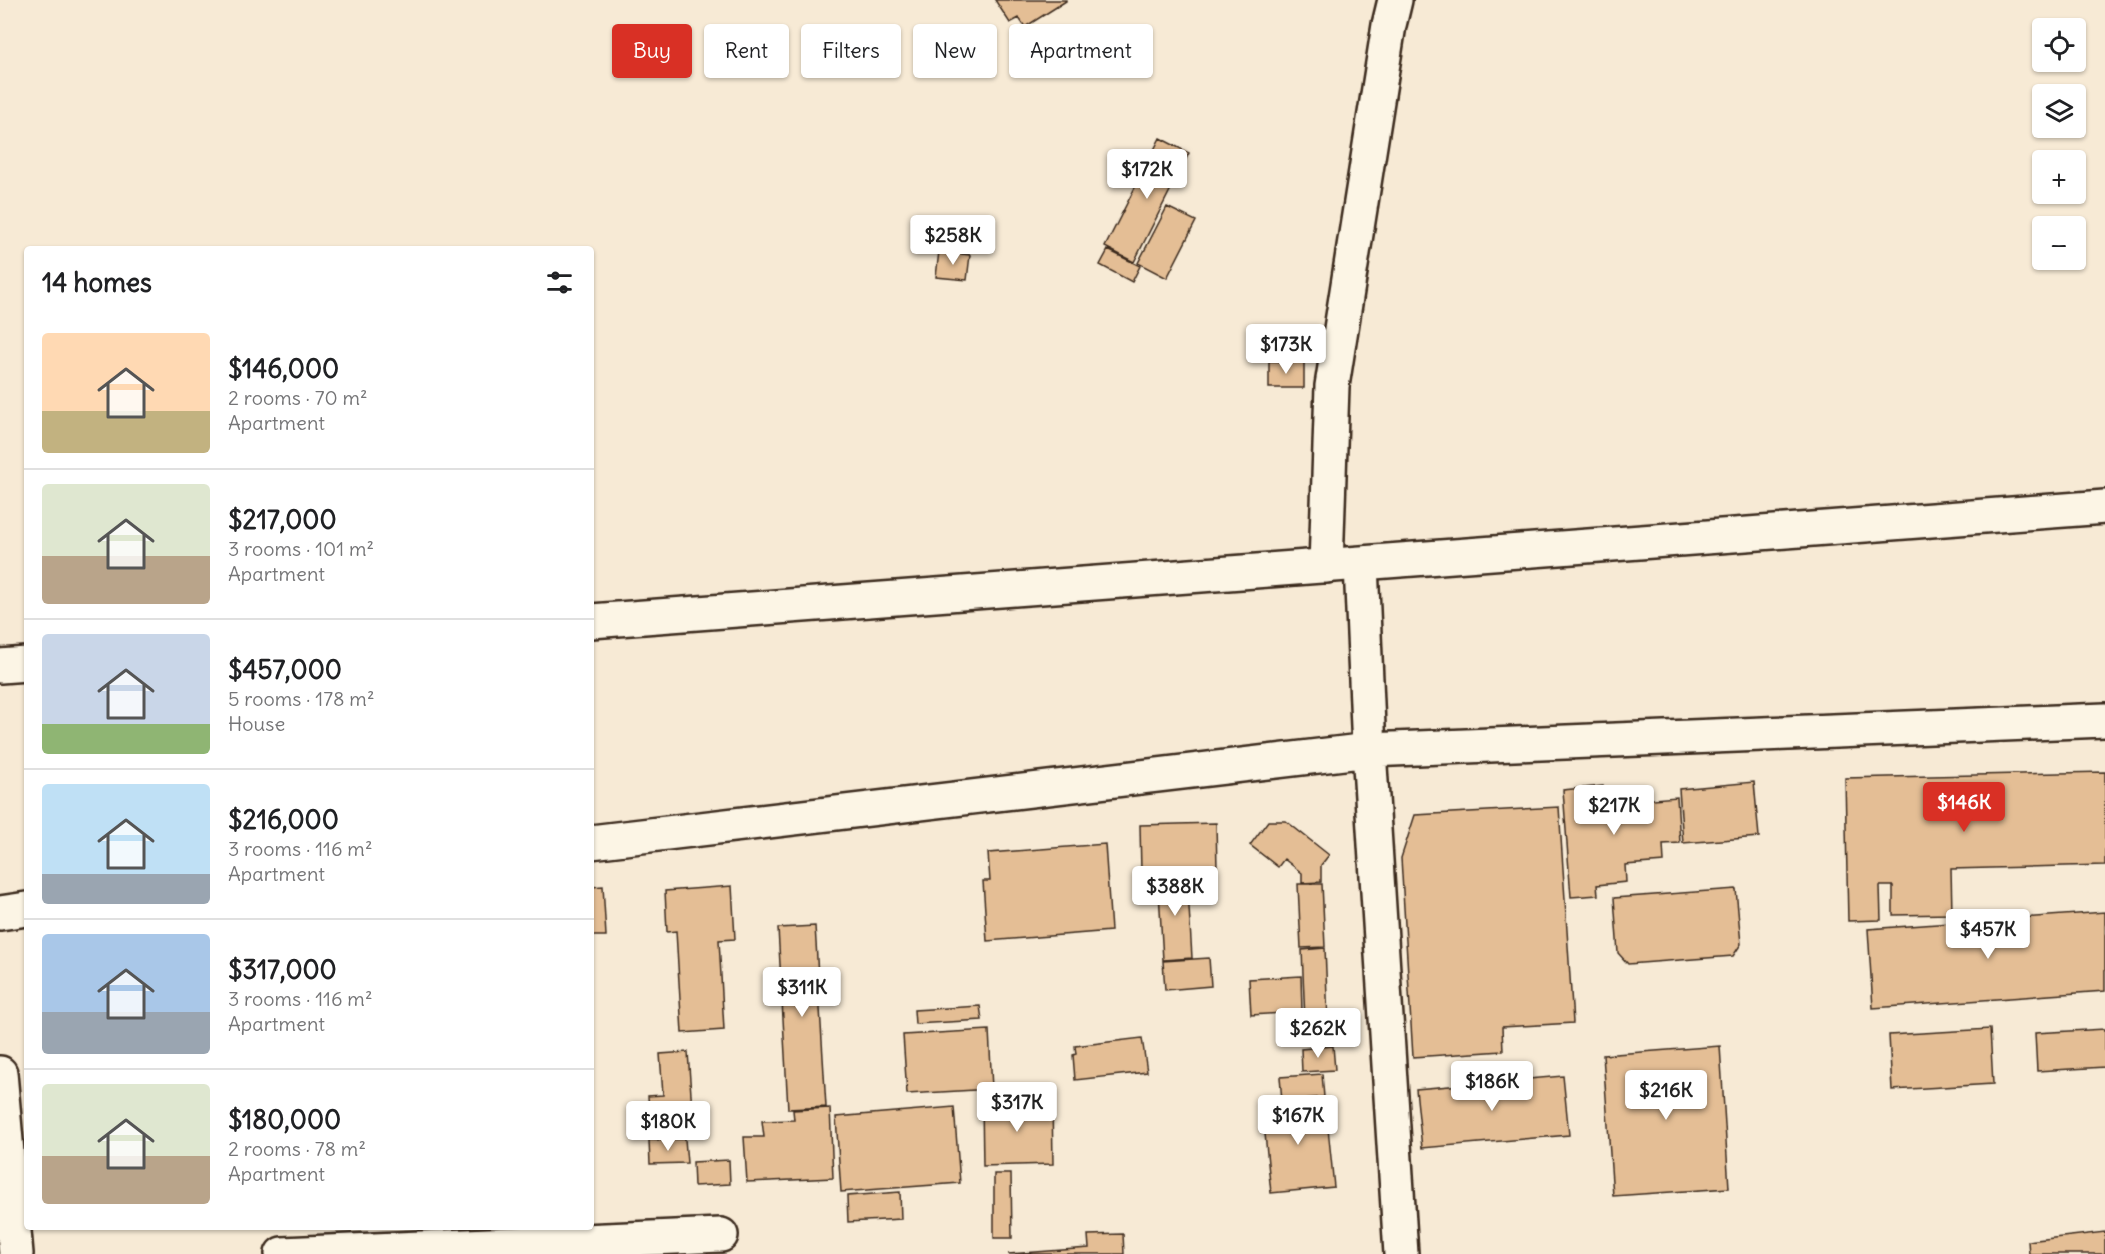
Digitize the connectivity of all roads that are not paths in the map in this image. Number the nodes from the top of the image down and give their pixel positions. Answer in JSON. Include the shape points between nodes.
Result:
{"nodes":[{"id":1,"x":1386,"y":8,"type":"edge"},
{"id":2,"x":2105,"y":507,"type":"edge"},
{"id":3,"x":1361,"y":564,"type":"junction"},
{"id":4,"x":1326,"y":566,"type":"junction"},
{"id":5,"x":594,"y":621,"type":"edge"},
{"id":6,"x":24,"y":664,"type":"edge"},
{"id":7,"x":0,"y":666,"type":"edge"},
{"id":8,"x":2105,"y":720,"type":"edge"},
{"id":9,"x":1369,"y":750,"type":"junction"},
{"id":10,"x":594,"y":842,"type":"edge"},
{"id":11,"x":24,"y":909,"type":"edge"},
{"id":12,"x":0,"y":913,"type":"edge"},
{"id":13,"x":0,"y":1073,"type":"edge"},
{"id":14,"x":721,"y":1235,"type":"dead end"},
{"id":15,"x":16,"y":1254,"type":"edge"},
{"id":16,"x":282,"y":1254,"type":"edge"},
{"id":17,"x":1401,"y":1254,"type":"edge"}],
"edges":[{"from":1,"to":4,"type":"main road","via":[[1332,386]]},
{"from":2,"to":3,"type":"main road"},
{"from":3,"to":4,"type":"main road"},
{"from":3,"to":9,"type":"main road"},
{"from":4,"to":5,"type":"main road"},
{"from":6,"to":7,"type":"main road"},
{"from":8,"to":9,"type":"main road"},
{"from":9,"to":10,"type":"main road"},
{"from":9,"to":17,"type":"main road"},
{"from":11,"to":12,"type":"main road"},
{"from":13,"to":15,"type":"main road"},
{"from":14,"to":16,"type":"main road"}]}
